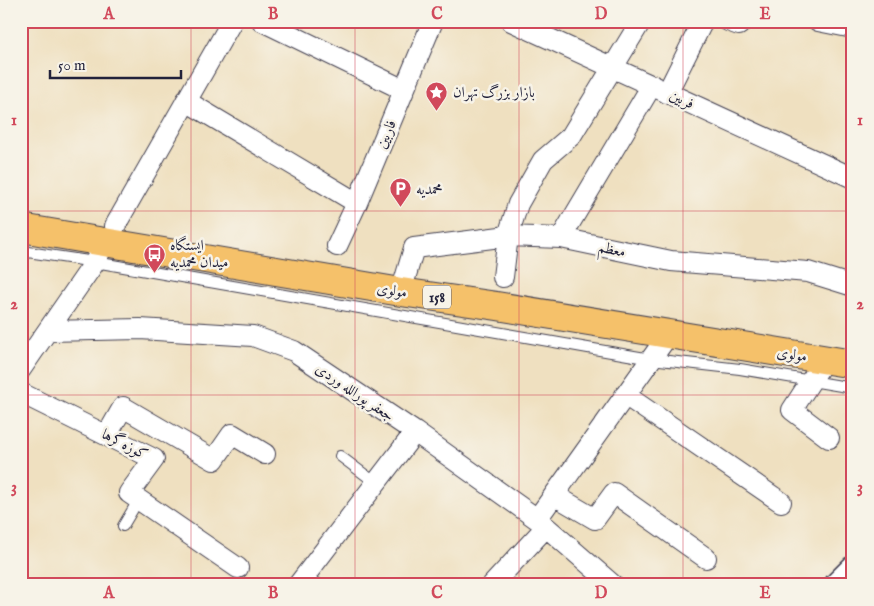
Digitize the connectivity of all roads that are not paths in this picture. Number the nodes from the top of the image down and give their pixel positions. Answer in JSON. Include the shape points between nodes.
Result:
{"nodes":[{"id":1,"x":232,"y":21,"type":"edge"},
{"id":2,"x":262,"y":21,"type":"edge"},
{"id":3,"x":433,"y":21,"type":"edge"},
{"id":4,"x":511,"y":21,"type":"edge"},
{"id":5,"x":641,"y":21,"type":"edge"},
{"id":6,"x":703,"y":21,"type":"edge"},
{"id":7,"x":728,"y":21,"type":"edge"},
{"id":8,"x":741,"y":21,"type":"edge"},
{"id":9,"x":826,"y":22,"type":"edge"},
{"id":10,"x":853,"y":28,"type":"edge"},
{"id":11,"x":613,"y":68,"type":"junction"},
{"id":12,"x":660,"y":89,"type":"junction"},
{"id":13,"x":404,"y":90,"type":"junction"},
{"id":14,"x":186,"y":101,"type":"junction"},
{"id":15,"x":853,"y":178,"type":"edge"},
{"id":16,"x":357,"y":203,"type":"junction"},
{"id":17,"x":21,"y":228,"type":"edge"},
{"id":18,"x":508,"y":236,"type":"junction"},
{"id":19,"x":561,"y":238,"type":"junction"},
{"id":20,"x":105,"y":243,"type":"junction"},
{"id":21,"x":336,"y":246,"type":"dead end"},
{"id":22,"x":21,"y":251,"type":"edge"},
{"id":23,"x":503,"y":277,"type":"dead end"},
{"id":24,"x":853,"y":286,"type":"edge"},
{"id":25,"x":401,"y":292,"type":"junction"},
{"id":26,"x":48,"y":331,"type":"junction"},
{"id":27,"x":668,"y":334,"type":"junction"},
{"id":28,"x":651,"y":359,"type":"junction"},
{"id":29,"x":853,"y":364,"type":"edge"},
{"id":30,"x":21,"y":369,"type":"edge"},
{"id":31,"x":818,"y":370,"type":"junction"},
{"id":32,"x":853,"y":388,"type":"edge"},
{"id":33,"x":21,"y":393,"type":"edge"},
{"id":34,"x":625,"y":395,"type":"junction"},
{"id":35,"x":415,"y":432,"type":"junction"},
{"id":36,"x":107,"y":435,"type":"junction"},
{"id":37,"x":829,"y":438,"type":"dead end"},
{"id":38,"x":265,"y":454,"type":"dead end"},
{"id":39,"x":340,"y":456,"type":"dead end"},
{"id":40,"x":376,"y":483,"type":"junction"},
{"id":41,"x":554,"y":494,"type":"junction"},
{"id":42,"x":139,"y":500,"type":"junction"},
{"id":43,"x":781,"y":502,"type":"dead end"},
{"id":44,"x":541,"y":523,"type":"junction"},
{"id":45,"x":123,"y":526,"type":"dead end"},
{"id":46,"x":706,"y":558,"type":"dead end"},
{"id":47,"x":238,"y":568,"type":"dead end"},
{"id":48,"x":853,"y":569,"type":"edge"},
{"id":49,"x":307,"y":581,"type":"edge"},
{"id":50,"x":492,"y":585,"type":"edge"},
{"id":51,"x":613,"y":585,"type":"edge"},
{"id":52,"x":838,"y":585,"type":"edge"}],
"edges":[{"from":1,"to":14,"type":"street"},
{"from":2,"to":13,"type":"street"},
{"from":3,"to":13,"type":"street","name":"فاربین"},
{"from":4,"to":11,"type":"street","name":"فربین"},
{"from":5,"to":11,"type":"street"},
{"from":6,"to":12,"type":"street"},
{"from":7,"to":8,"type":"street","via":[[739,25]]},
{"from":9,"to":10,"type":"street"},
{"from":11,"to":12,"type":"street","name":"فربین"},
{"from":11,"to":18,"type":"street","via":[[571,136],[543,160],[518,204]]},
{"from":12,"to":15,"type":"street","name":"فربین"},
{"from":12,"to":19,"type":"street"},
{"from":13,"to":16,"type":"street","name":"فاربین"},
{"from":14,"to":16,"type":"street"},
{"from":14,"to":20,"type":"street"},
{"from":16,"to":21,"type":"street","name":"فاربین"},
{"from":17,"to":20,"type":"main road","name":"مولوی","number":"158"},
{"from":18,"to":19,"type":"street","name":"معظم"},
{"from":18,"to":23,"type":"street"},
{"from":18,"to":25,"type":"street","name":"معظم","via":[[414,248]]},
{"from":19,"to":24,"type":"street","name":"معظم","via":[[671,261],[808,272]]},
{"from":20,"to":22,"type":"lane"},
{"from":20,"to":25,"type":"main road","name":"مولوی","number":"158"},
{"from":20,"to":26,"type":"street"},
{"from":20,"to":28,"type":"lane"},
{"from":25,"to":27,"type":"main road","name":"مولوی","number":"158"},
{"from":26,"to":30,"type":"street"},
{"from":26,"to":35,"type":"street","name":"جعفر پورالله وردی","via":[[140,329],[253,336],[294,351]]},
{"from":27,"to":28,"type":"street"},
{"from":27,"to":31,"type":"main road","name":"مولوی","number":"158"},
{"from":28,"to":31,"type":"lane","via":[[740,369]]},
{"from":28,"to":34,"type":"street"},
{"from":29,"to":31,"type":"main road","name":"مولوی","number":"158"},
{"from":31,"to":32,"type":"lane"},
{"from":31,"to":37,"type":"street","via":[[792,410]]},
{"from":33,"to":36,"type":"street","name":"کوزه‌گرها"},
{"from":34,"to":41,"type":"street"},
{"from":34,"to":43,"type":"street"},
{"from":35,"to":40,"type":"street"},
{"from":35,"to":44,"type":"street","name":"جعفر پورالله وردی"},
{"from":36,"to":38,"type":"street","via":[[123,407],[214,460],[232,434]]},
{"from":36,"to":42,"type":"street","name":"کوزه‌گرها","via":[[154,459],[129,493]]},
{"from":39,"to":40,"type":"lane"},
{"from":40,"to":49,"type":"street"},
{"from":41,"to":44,"type":"street"},
{"from":41,"to":46,"type":"street","via":[[595,520],[614,493]]},
{"from":42,"to":45,"type":"lane"},
{"from":42,"to":47,"type":"street"},
{"from":44,"to":50,"type":"street"},
{"from":44,"to":51,"type":"street","name":"جعفر پورالله وردی"},
{"from":48,"to":52,"type":"street"}]}
